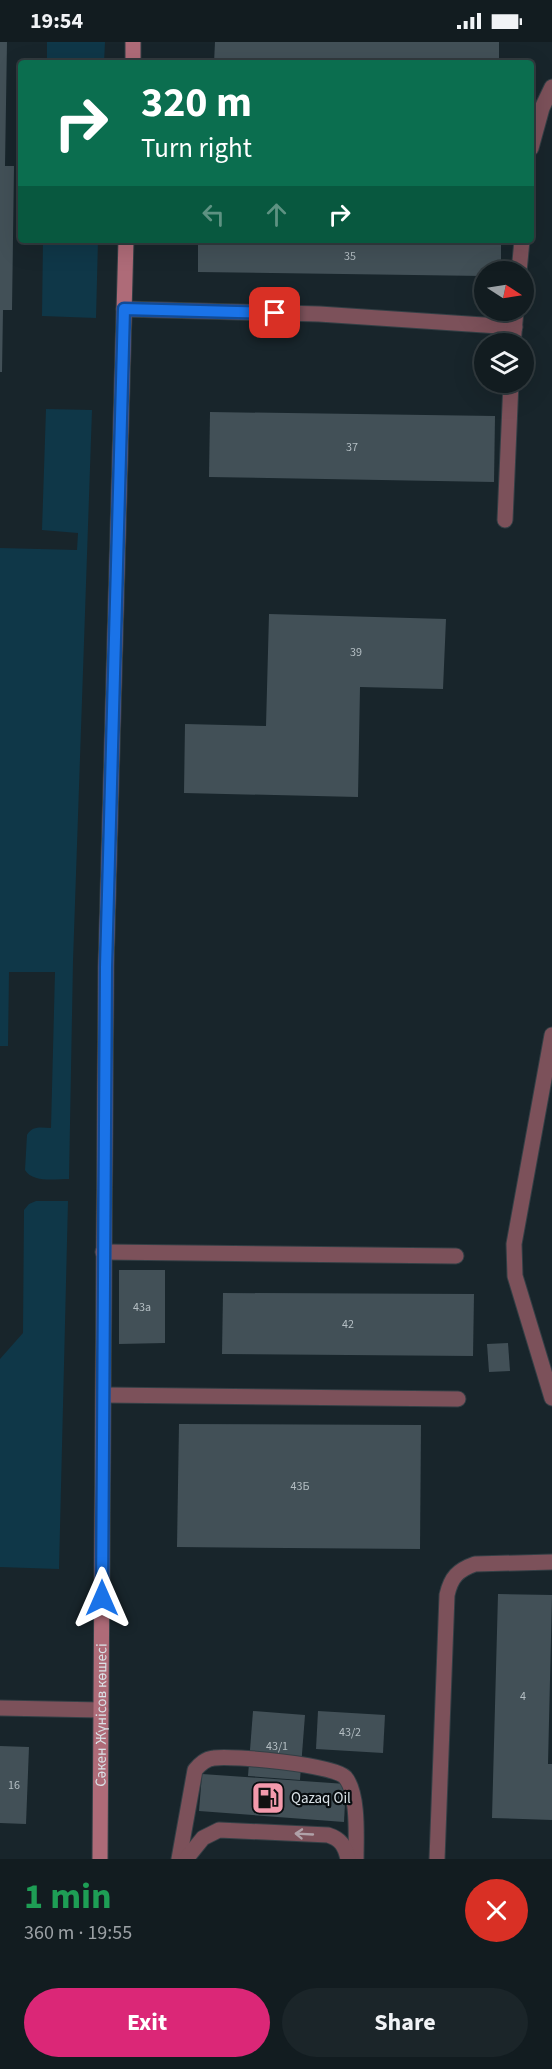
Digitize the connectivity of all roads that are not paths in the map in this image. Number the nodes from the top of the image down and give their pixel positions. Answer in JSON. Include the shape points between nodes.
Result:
{"nodes":[{"id":1,"x":134,"y":42,"type":"edge"},
{"id":2,"x":133,"y":60,"type":"edge"},
{"id":3,"x":552,"y":87,"type":"edge"},
{"id":4,"x":534,"y":137,"type":"edge"},
{"id":5,"x":126,"y":243,"type":"edge"},
{"id":6,"x":522,"y":243,"type":"edge"},
{"id":7,"x":520,"y":261,"type":"edge"},
{"id":8,"x":124,"y":309,"type":"junction"},
{"id":9,"x":515,"y":321,"type":"edge"},
{"id":10,"x":514,"y":327,"type":"junction"},
{"id":11,"x":514,"y":333,"type":"edge"},
{"id":12,"x":511,"y":393,"type":"edge"},
{"id":13,"x":505,"y":520,"type":"dead end"},
{"id":14,"x":552,"y":1035,"type":"edge"},
{"id":15,"x":103,"y":1252,"type":"junction"},
{"id":16,"x":456,"y":1256,"type":"dead end"},
{"id":17,"x":104,"y":1395,"type":"junction"},
{"id":18,"x":552,"y":1398,"type":"edge"},
{"id":19,"x":458,"y":1399,"type":"dead end"},
{"id":20,"x":552,"y":1562,"type":"edge"},
{"id":21,"x":0,"y":1708,"type":"edge"},
{"id":22,"x":101,"y":1710,"type":"junction"},
{"id":23,"x":100,"y":1859,"type":"edge"},
{"id":24,"x":179,"y":1859,"type":"edge"},
{"id":25,"x":186,"y":1859,"type":"edge"},
{"id":26,"x":348,"y":1859,"type":"edge"},
{"id":27,"x":356,"y":1859,"type":"edge"},
{"id":28,"x":437,"y":1859,"type":"edge"}],
"edges":[{"from":1,"to":2,"type":"street"},
{"from":3,"to":4,"type":"lane"},
{"from":5,"to":8,"type":"street","name":"Сәкен Жүнісов көшесі"},
{"from":6,"to":7,"type":"lane"},
{"from":8,"to":10,"type":"lane","via":[[319,314]]},
{"from":8,"to":15,"type":"street","name":"Сәкен Жүнісов көшесі","via":[[106,967]]},
{"from":9,"to":10,"type":"lane"},
{"from":10,"to":11,"type":"lane"},
{"from":12,"to":13,"type":"lane"},
{"from":14,"to":18,"type":"lane","via":[[514,1244],[515,1276]]},
{"from":15,"to":16,"type":"lane"},
{"from":15,"to":17,"type":"street","name":"Сәкен Жүнісов көшесі"},
{"from":17,"to":19,"type":"lane"},
{"from":17,"to":22,"type":"street","name":"Сәкен Жүнісов көшесі"},
{"from":20,"to":28,"type":"lane","via":[[475,1564],[454,1575],[450,1584]]},
{"from":21,"to":22,"type":"lane"},
{"from":22,"to":23,"type":"street","name":"Сәкен Жүнісов көшесі"},
{"from":24,"to":27,"type":"lane","via":[[195,1770],[215,1758],[315,1767],[344,1776],[349,1783],[356,1822]]},
{"from":26,"to":25,"type":"lane","one_way":true,"via":[[342,1842],[328,1835],[219,1830],[203,1838]]}]}
